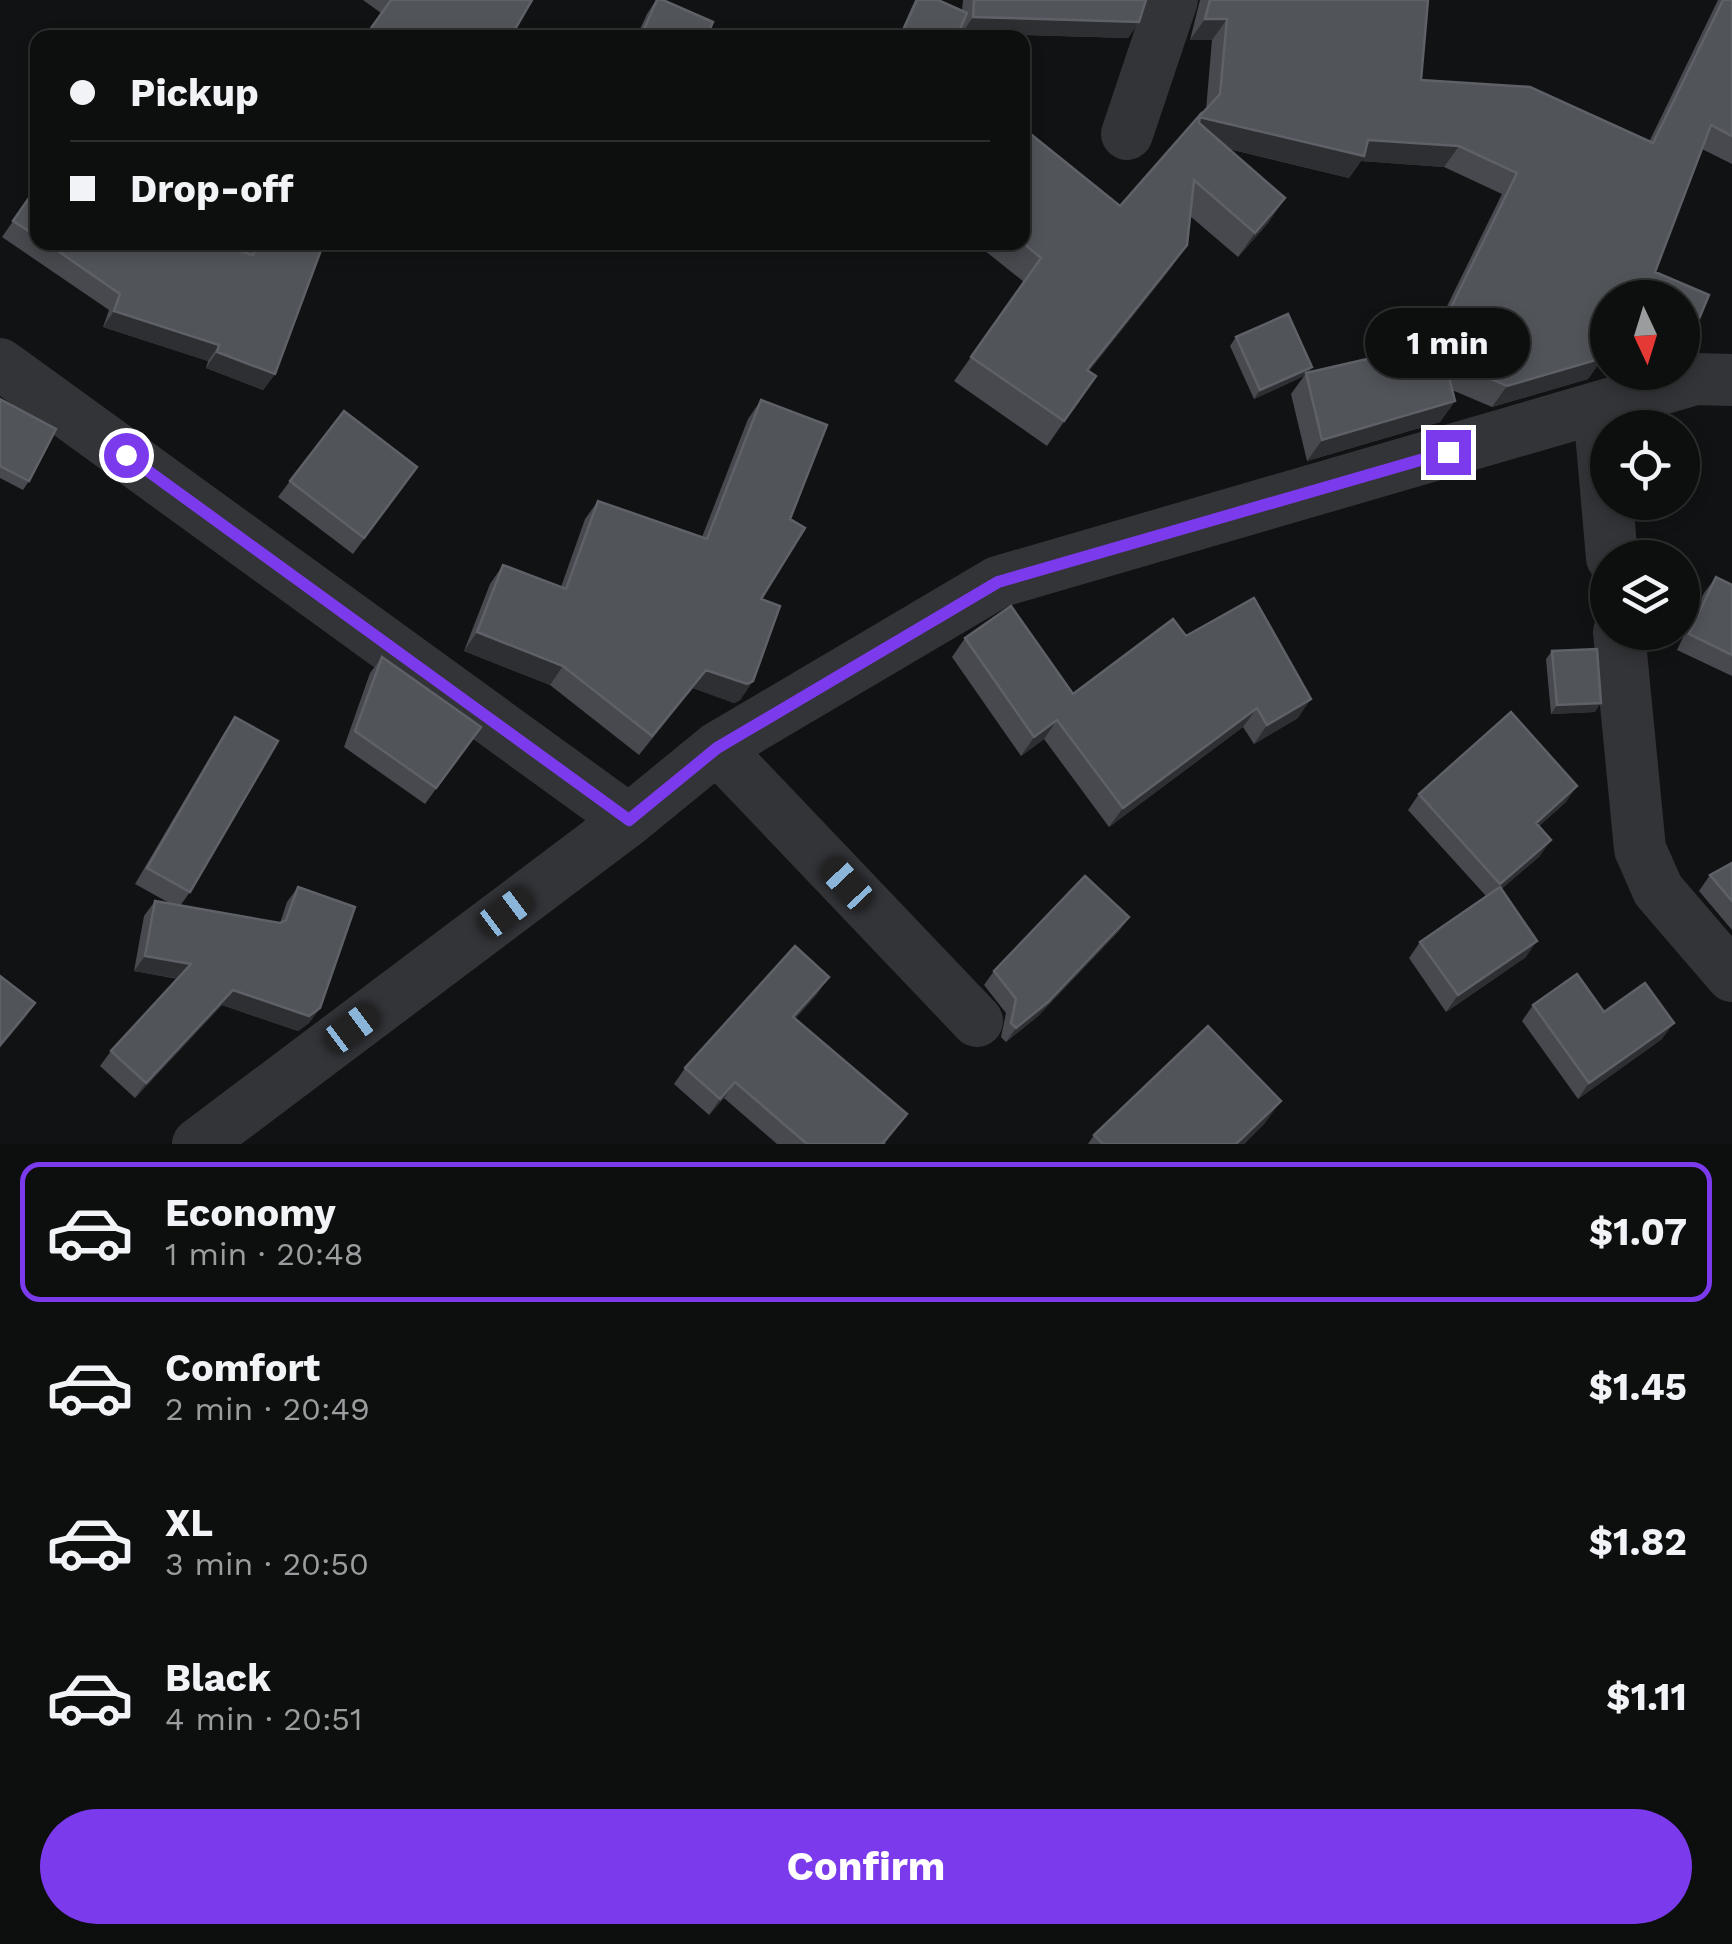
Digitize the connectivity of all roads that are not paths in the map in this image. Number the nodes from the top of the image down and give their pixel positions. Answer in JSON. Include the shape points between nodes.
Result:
{"nodes":[{"id":1,"x":1172,"y":0,"type":"edge"},
{"id":2,"x":1126,"y":134,"type":"dead end"},
{"id":3,"x":0,"y":364,"type":"edge"},
{"id":4,"x":1732,"y":380,"type":"edge"},
{"id":5,"x":1598,"y":409,"type":"junction"},
{"id":6,"x":1610,"y":540,"type":"edge"},
{"id":7,"x":1622,"y":650,"type":"edge"},
{"id":8,"x":717,"y":748,"type":"junction"},
{"id":9,"x":629,"y":820,"type":"junction"},
{"id":10,"x":1732,"y":976,"type":"edge"},
{"id":11,"x":977,"y":1021,"type":"dead end"},
{"id":12,"x":198,"y":1144,"type":"edge"}],
"edges":[{"from":1,"to":2,"type":"street"},
{"from":3,"to":9,"type":"street"},
{"from":4,"to":5,"type":"street","via":[[1695,380]]},
{"from":5,"to":6,"type":"street"},
{"from":5,"to":8,"type":"street","via":[[998,582]]},
{"from":7,"to":10,"type":"street","via":[[1640,848],[1658,890]]},
{"from":8,"to":9,"type":"street"},
{"from":8,"to":11,"type":"street"},
{"from":9,"to":12,"type":"street"}]}
